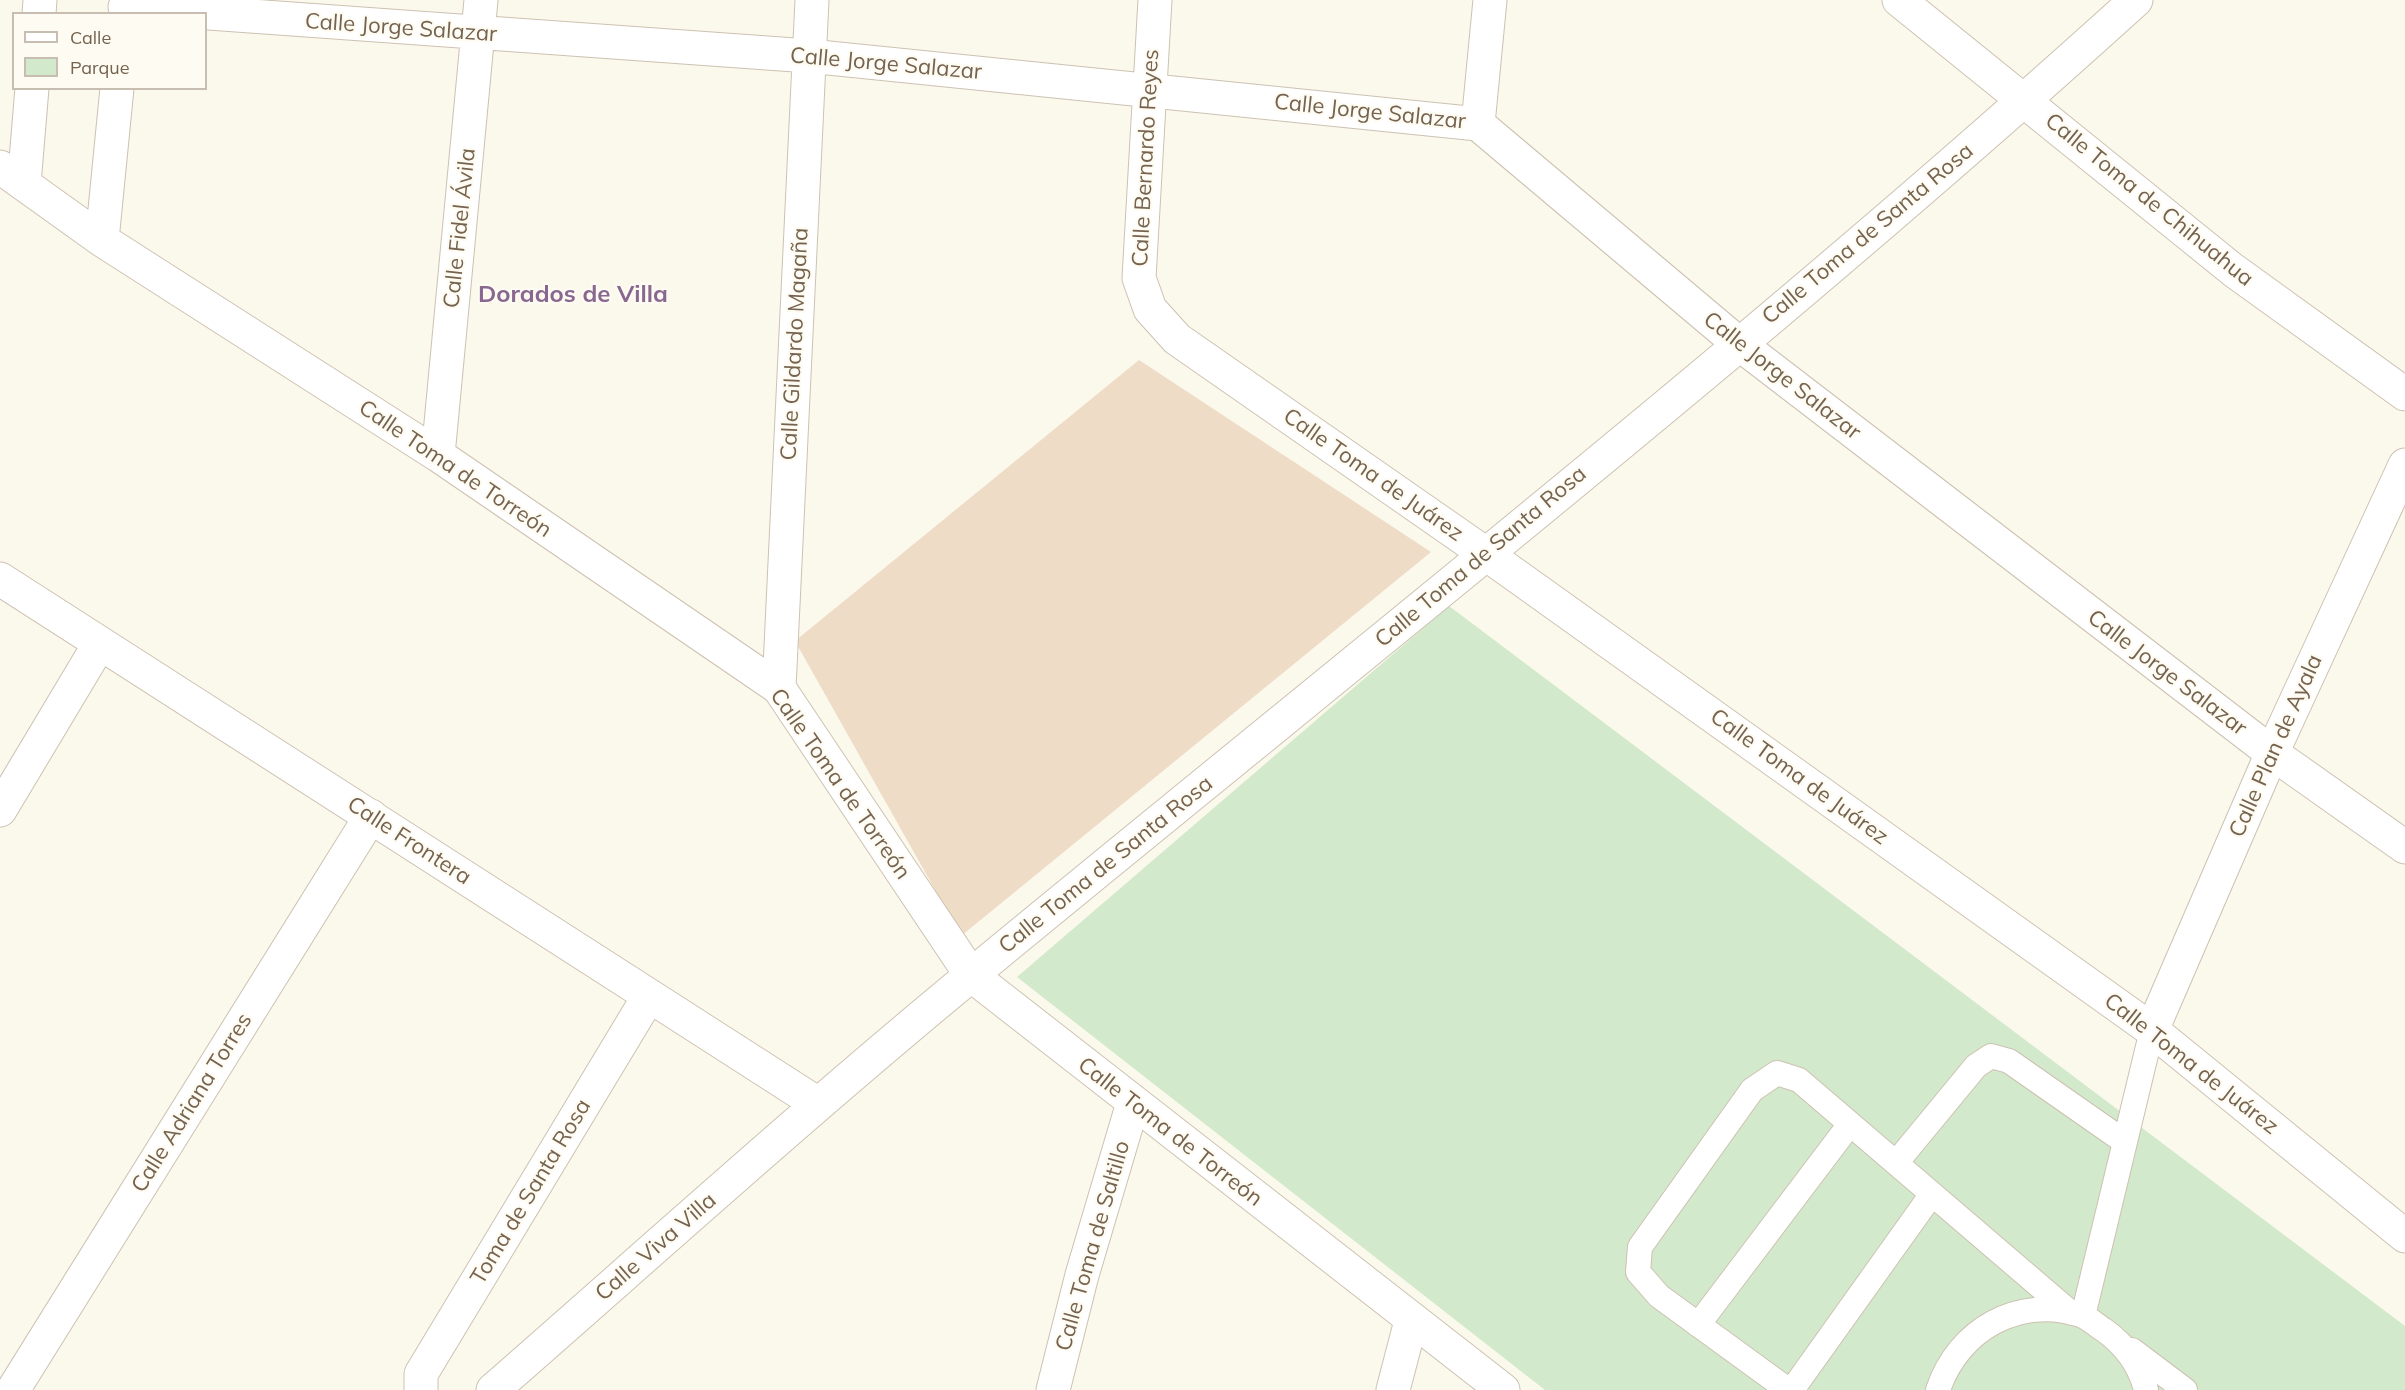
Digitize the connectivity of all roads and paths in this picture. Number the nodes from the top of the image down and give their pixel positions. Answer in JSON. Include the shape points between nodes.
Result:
{"nodes":[{"id":1,"x":481,"y":0,"type":"edge"},
{"id":2,"x":812,"y":0,"type":"edge"},
{"id":3,"x":1155,"y":0,"type":"edge"},
{"id":4,"x":1490,"y":0,"type":"edge"},
{"id":5,"x":1899,"y":0,"type":"edge"},
{"id":6,"x":2136,"y":0,"type":"edge"},
{"id":7,"x":125,"y":7,"type":"edge"},
{"id":8,"x":191,"y":12,"type":"edge"},
{"id":9,"x":207,"y":13,"type":"edge"},
{"id":10,"x":479,"y":34,"type":"junction"},
{"id":11,"x":809,"y":56,"type":"junction"},
{"id":12,"x":1150,"y":89,"type":"junction"},
{"id":13,"x":32,"y":90,"type":"edge"},
{"id":14,"x":117,"y":90,"type":"edge"},
{"id":15,"x":2025,"y":101,"type":"junction"},
{"id":16,"x":1479,"y":124,"type":"junction"},
{"id":17,"x":12,"y":175,"type":"edge"},
{"id":18,"x":102,"y":240,"type":"junction"},
{"id":19,"x":1178,"y":339,"type":"joint"},
{"id":20,"x":1738,"y":344,"type":"junction"},
{"id":21,"x":2405,"y":394,"type":"edge"},
{"id":22,"x":438,"y":455,"type":"junction"},
{"id":23,"x":2405,"y":465,"type":"edge"},
{"id":24,"x":1486,"y":554,"type":"junction"},
{"id":25,"x":0,"y":579,"type":"edge"},
{"id":26,"x":100,"y":644,"type":"junction"},
{"id":27,"x":779,"y":688,"type":"junction"},
{"id":28,"x":2272,"y":753,"type":"junction"},
{"id":29,"x":0,"y":810,"type":"edge"},
{"id":30,"x":371,"y":816,"type":"junction"},
{"id":31,"x":2405,"y":847,"type":"edge"},
{"id":32,"x":971,"y":975,"type":"junction"},
{"id":33,"x":649,"y":996,"type":"junction"},
{"id":34,"x":2152,"y":1030,"type":"junction"},
{"id":35,"x":1133,"y":1103,"type":"junction"},
{"id":36,"x":818,"y":1104,"type":"junction"},
{"id":37,"x":1850,"y":1124,"type":"junction"},
{"id":38,"x":2125,"y":1142,"type":"junction"},
{"id":39,"x":1896,"y":1163,"type":"junction"},
{"id":40,"x":1932,"y":1194,"type":"junction"},
{"id":41,"x":2405,"y":1236,"type":"edge"},
{"id":42,"x":2077,"y":1315,"type":"junction"},
{"id":43,"x":1411,"y":1321,"type":"junction"},
{"id":44,"x":1698,"y":1324,"type":"junction"},
{"id":45,"x":2114,"y":1337,"type":"junction"},
{"id":46,"x":13,"y":1390,"type":"edge"},
{"id":47,"x":421,"y":1390,"type":"edge"},
{"id":48,"x":493,"y":1390,"type":"edge"},
{"id":49,"x":1053,"y":1390,"type":"edge"},
{"id":50,"x":1393,"y":1390,"type":"edge"},
{"id":51,"x":1503,"y":1390,"type":"edge"},
{"id":52,"x":1790,"y":1390,"type":"edge"},
{"id":53,"x":1938,"y":1390,"type":"edge"},
{"id":54,"x":2145,"y":1390,"type":"edge"},
{"id":55,"x":2185,"y":1390,"type":"edge"}],
"edges":[{"from":1,"to":10,"type":"street","name":"Calle Fidel Ávila"},
{"from":2,"to":11,"type":"street","name":"Calle Gildardo Magaña"},
{"from":3,"to":12,"type":"street","name":"Calle Bernardo Reyes"},
{"from":4,"to":16,"type":"street"},
{"from":5,"to":15,"type":"street","name":"Calle Toma de Chihuahua"},
{"from":6,"to":15,"type":"street","name":"Calle Toma de Santa Rosa"},
{"from":7,"to":8,"type":"street","name":"Calle Jorge Salazar"},
{"from":9,"to":10,"type":"street","name":"Calle Jorge Salazar"},
{"from":10,"to":11,"type":"street","name":"Calle Jorge Salazar"},
{"from":10,"to":22,"type":"street","name":"Calle Fidel Ávila"},
{"from":11,"to":12,"type":"street","name":"Calle Jorge Salazar"},
{"from":11,"to":27,"type":"street","name":"Calle Gildardo Magaña"},
{"from":12,"to":16,"type":"street","name":"Calle Jorge Salazar"},
{"from":12,"to":19,"type":"street","name":"Calle Bernardo Reyes","via":[[1139,278],[1150,309]]},
{"from":13,"to":17,"type":"street"},
{"from":14,"to":18,"type":"street"},
{"from":15,"to":20,"type":"street","name":"Calle Toma de Santa Rosa"},
{"from":15,"to":21,"type":"street","name":"Calle Toma de Chihuahua","via":[[2233,270]]},
{"from":16,"to":20,"type":"street","name":"Calle Jorge Salazar"},
{"from":17,"to":18,"type":"street","name":"Calle Toma de Torreón"},
{"from":18,"to":22,"type":"street","name":"Calle Toma de Torreón"},
{"from":19,"to":24,"type":"street","name":"Calle Toma de Juárez"},
{"from":20,"to":24,"type":"street","name":"Calle Toma de Santa Rosa"},
{"from":20,"to":28,"type":"street","name":"Calle Jorge Salazar"},
{"from":22,"to":27,"type":"street","name":"Calle Toma de Torreón"},
{"from":23,"to":28,"type":"street","name":"Calle Plan de Ayala"},
{"from":24,"to":32,"type":"street","name":"Calle Toma de Santa Rosa"},
{"from":24,"to":34,"type":"street","name":"Calle Toma de Juárez"},
{"from":25,"to":26,"type":"street","name":"Calle Frontera"},
{"from":26,"to":29,"type":"street"},
{"from":26,"to":30,"type":"street","name":"Calle Frontera"},
{"from":27,"to":32,"type":"street","name":"Calle Toma de Torreón"},
{"from":28,"to":31,"type":"street","name":"Calle Jorge Salazar"},
{"from":28,"to":34,"type":"street","name":"Calle Plan de Ayala"},
{"from":30,"to":33,"type":"street","name":"Calle Frontera"},
{"from":30,"to":46,"type":"street","name":"Calle Adriana Torres"},
{"from":32,"to":35,"type":"street","name":"Calle Toma de Torreón"},
{"from":32,"to":36,"type":"street","name":"Calle Toma de Santa Rosa"},
{"from":33,"to":36,"type":"street","name":"Calle Frontera"},
{"from":33,"to":47,"type":"street","name":"Toma de Santa Rosa","via":[[421,1374]]},
{"from":34,"to":38,"type":"lane"},
{"from":34,"to":41,"type":"street","name":"Calle Toma de Juárez"},
{"from":35,"to":43,"type":"street","name":"Calle Toma de Torreón"},
{"from":35,"to":49,"type":"street","name":"Calle Toma de Saltillo"},
{"from":36,"to":48,"type":"street","name":"Calle Viva Villa"},
{"from":37,"to":39,"type":"lane"},
{"from":37,"to":44,"type":"lane"},
{"from":37,"to":44,"type":"lane","via":[[1799,1080],[1777,1073],[1752,1090],[1640,1247],[1638,1272],[1659,1296]]},
{"from":38,"to":39,"type":"lane","via":[[2009,1061],[1991,1056],[1976,1066]]},
{"from":38,"to":42,"type":"lane"},
{"from":39,"to":40,"type":"lane"},
{"from":40,"to":42,"type":"lane"},
{"from":40,"to":52,"type":"lane"},
{"from":42,"to":45,"type":"lane"},
{"from":42,"to":53,"type":"lane","via":[[2021,1311],[1998,1319],[1958,1349]]},
{"from":43,"to":50,"type":"street"},
{"from":43,"to":51,"type":"street","name":"Calle Toma de Torreón"},
{"from":44,"to":52,"type":"lane"},
{"from":45,"to":54,"type":"lane","via":[[2130,1356]]},
{"from":45,"to":55,"type":"lane"}]}
